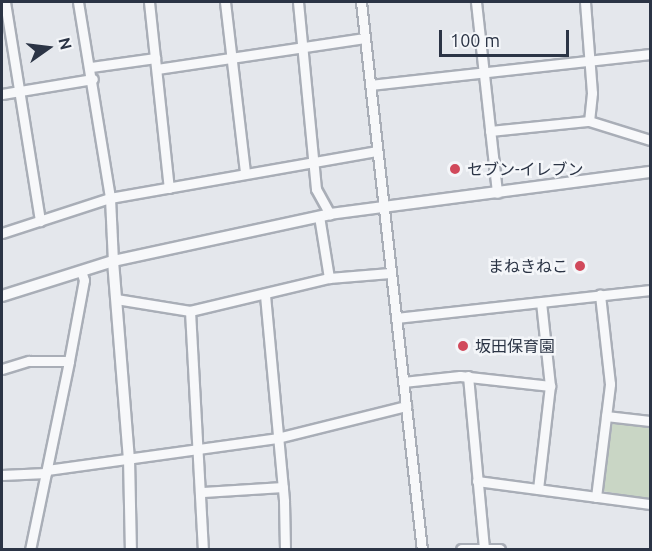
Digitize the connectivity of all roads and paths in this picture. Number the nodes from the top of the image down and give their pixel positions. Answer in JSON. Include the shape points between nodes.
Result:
{"nodes":[{"id":1,"x":5,"y":2,"type":"edge"},
{"id":2,"x":78,"y":2,"type":"edge"},
{"id":3,"x":149,"y":2,"type":"edge"},
{"id":4,"x":225,"y":2,"type":"edge"},
{"id":5,"x":298,"y":2,"type":"edge"},
{"id":6,"x":361,"y":2,"type":"edge"},
{"id":7,"x":476,"y":2,"type":"edge"},
{"id":8,"x":585,"y":2,"type":"edge"},
{"id":9,"x":6,"y":31,"type":"edge"},
{"id":10,"x":365,"y":38,"type":"junction"},
{"id":11,"x":302,"y":48,"type":"junction"},
{"id":12,"x":651,"y":54,"type":"edge"},
{"id":13,"x":232,"y":57,"type":"junction"},
{"id":14,"x":156,"y":58,"type":"junction"},
{"id":15,"x":589,"y":61,"type":"junction"},
{"id":16,"x":91,"y":67,"type":"junction"},
{"id":17,"x":157,"y":69,"type":"junction"},
{"id":18,"x":484,"y":72,"type":"junction"},
{"id":19,"x":93,"y":79,"type":"junction"},
{"id":20,"x":370,"y":85,"type":"junction"},
{"id":21,"x":19,"y":91,"type":"junction"},
{"id":22,"x":2,"y":94,"type":"edge"},
{"id":23,"x":590,"y":121,"type":"junction"},
{"id":24,"x":490,"y":131,"type":"junction"},
{"id":25,"x":651,"y":140,"type":"edge"},
{"id":26,"x":376,"y":152,"type":"junction"},
{"id":27,"x":314,"y":160,"type":"junction"},
{"id":28,"x":245,"y":172,"type":"junction"},
{"id":29,"x":651,"y":172,"type":"edge"},
{"id":30,"x":169,"y":188,"type":"junction"},
{"id":31,"x":497,"y":193,"type":"junction"},
{"id":32,"x":110,"y":198,"type":"junction"},
{"id":33,"x":383,"y":206,"type":"junction"},
{"id":34,"x":324,"y":215,"type":"junction"},
{"id":35,"x":39,"y":221,"type":"junction"},
{"id":36,"x":2,"y":233,"type":"edge"},
{"id":37,"x":113,"y":261,"type":"junction"},
{"id":38,"x":81,"y":271,"type":"junction"},
{"id":39,"x":390,"y":273,"type":"junction"},
{"id":40,"x":329,"y":278,"type":"junction"},
{"id":41,"x":651,"y":290,"type":"edge"},
{"id":42,"x":265,"y":295,"type":"junction"},
{"id":43,"x":600,"y":295,"type":"junction"},
{"id":44,"x":2,"y":296,"type":"edge"},
{"id":45,"x":116,"y":298,"type":"junction"},
{"id":46,"x":541,"y":302,"type":"junction"},
{"id":47,"x":190,"y":311,"type":"junction"},
{"id":48,"x":396,"y":318,"type":"junction"},
{"id":49,"x":69,"y":361,"type":"junction"},
{"id":50,"x":2,"y":369,"type":"edge"},
{"id":51,"x":468,"y":376,"type":"junction"},
{"id":52,"x":403,"y":382,"type":"junction"},
{"id":53,"x":549,"y":386,"type":"junction"},
{"id":54,"x":406,"y":406,"type":"junction"},
{"id":55,"x":606,"y":416,"type":"junction"},
{"id":56,"x":651,"y":421,"type":"edge"},
{"id":57,"x":277,"y":438,"type":"junction"},
{"id":58,"x":200,"y":449,"type":"junction"},
{"id":59,"x":129,"y":458,"type":"junction"},
{"id":60,"x":46,"y":471,"type":"junction"},
{"id":61,"x":2,"y":475,"type":"edge"},
{"id":62,"x":477,"y":481,"type":"junction"},
{"id":63,"x":283,"y":487,"type":"junction"},
{"id":64,"x":538,"y":489,"type":"junction"},
{"id":65,"x":203,"y":492,"type":"junction"},
{"id":66,"x":596,"y":497,"type":"junction"},
{"id":67,"x":651,"y":504,"type":"edge"},
{"id":68,"x":484,"y":547,"type":"junction"},
{"id":69,"x":30,"y":549,"type":"edge"},
{"id":70,"x":131,"y":549,"type":"edge"},
{"id":71,"x":203,"y":549,"type":"edge"},
{"id":72,"x":285,"y":549,"type":"edge"},
{"id":73,"x":422,"y":549,"type":"edge"},
{"id":74,"x":462,"y":549,"type":"edge"},
{"id":75,"x":500,"y":549,"type":"edge"}],
"edges":[{"from":1,"to":9,"type":"street"},
{"from":2,"to":16,"type":"street"},
{"from":3,"to":14,"type":"street"},
{"from":4,"to":13,"type":"street"},
{"from":5,"to":11,"type":"street"},
{"from":6,"to":10,"type":"street"},
{"from":7,"to":18,"type":"street"},
{"from":8,"to":15,"type":"street"},
{"from":9,"to":21,"type":"street"},
{"from":10,"to":11,"type":"street"},
{"from":10,"to":20,"type":"street"},
{"from":11,"to":13,"type":"street"},
{"from":11,"to":27,"type":"street"},
{"from":12,"to":15,"type":"street"},
{"from":13,"to":17,"type":"street"},
{"from":13,"to":28,"type":"street"},
{"from":14,"to":16,"type":"street"},
{"from":14,"to":17,"type":"street"},
{"from":15,"to":18,"type":"street"},
{"from":15,"to":23,"type":"street"},
{"from":16,"to":19,"type":"street"},
{"from":17,"to":30,"type":"street"},
{"from":18,"to":20,"type":"street"},
{"from":18,"to":24,"type":"street"},
{"from":19,"to":21,"type":"street"},
{"from":19,"to":32,"type":"street"},
{"from":20,"to":26,"type":"street"},
{"from":21,"to":22,"type":"street"},
{"from":21,"to":35,"type":"street"},
{"from":23,"to":24,"type":"street"},
{"from":23,"to":25,"type":"street"},
{"from":24,"to":31,"type":"street"},
{"from":26,"to":27,"type":"street"},
{"from":26,"to":33,"type":"street"},
{"from":27,"to":28,"type":"street"},
{"from":27,"to":34,"type":"street","via":[[316,189]]},
{"from":28,"to":30,"type":"street"},
{"from":29,"to":31,"type":"street"},
{"from":30,"to":32,"type":"street"},
{"from":31,"to":33,"type":"street"},
{"from":32,"to":35,"type":"street"},
{"from":32,"to":37,"type":"street"},
{"from":33,"to":34,"type":"street"},
{"from":33,"to":39,"type":"street"},
{"from":34,"to":37,"type":"street"},
{"from":34,"to":40,"type":"street"},
{"from":35,"to":36,"type":"street"},
{"from":37,"to":38,"type":"street"},
{"from":37,"to":45,"type":"street"},
{"from":38,"to":44,"type":"street"},
{"from":38,"to":49,"type":"street","via":[[84,280]]},
{"from":39,"to":40,"type":"street"},
{"from":39,"to":48,"type":"street"},
{"from":40,"to":42,"type":"street"},
{"from":41,"to":43,"type":"street"},
{"from":42,"to":47,"type":"street"},
{"from":42,"to":57,"type":"street"},
{"from":43,"to":46,"type":"street"},
{"from":43,"to":55,"type":"street","via":[[610,384]]},
{"from":45,"to":47,"type":"street"},
{"from":45,"to":59,"type":"street"},
{"from":46,"to":48,"type":"street"},
{"from":46,"to":53,"type":"street"},
{"from":47,"to":58,"type":"street"},
{"from":48,"to":52,"type":"street"},
{"from":49,"to":50,"type":"street","via":[[29,361]]},
{"from":49,"to":60,"type":"street"},
{"from":51,"to":52,"type":"street"},
{"from":51,"to":53,"type":"street"},
{"from":51,"to":62,"type":"street"},
{"from":52,"to":54,"type":"street"},
{"from":53,"to":64,"type":"street"},
{"from":54,"to":57,"type":"street"},
{"from":54,"to":73,"type":"street"},
{"from":55,"to":56,"type":"street"},
{"from":55,"to":66,"type":"street"},
{"from":57,"to":58,"type":"street"},
{"from":57,"to":63,"type":"street"},
{"from":58,"to":59,"type":"street"},
{"from":58,"to":65,"type":"street"},
{"from":59,"to":60,"type":"street"},
{"from":59,"to":70,"type":"street"},
{"from":60,"to":61,"type":"street"},
{"from":60,"to":69,"type":"street"},
{"from":62,"to":64,"type":"street"},
{"from":62,"to":68,"type":"street"},
{"from":63,"to":65,"type":"street"},
{"from":63,"to":72,"type":"street"},
{"from":64,"to":66,"type":"street"},
{"from":65,"to":71,"type":"street"},
{"from":66,"to":67,"type":"street"},
{"from":68,"to":74,"type":"street"},
{"from":68,"to":75,"type":"street"}]}
